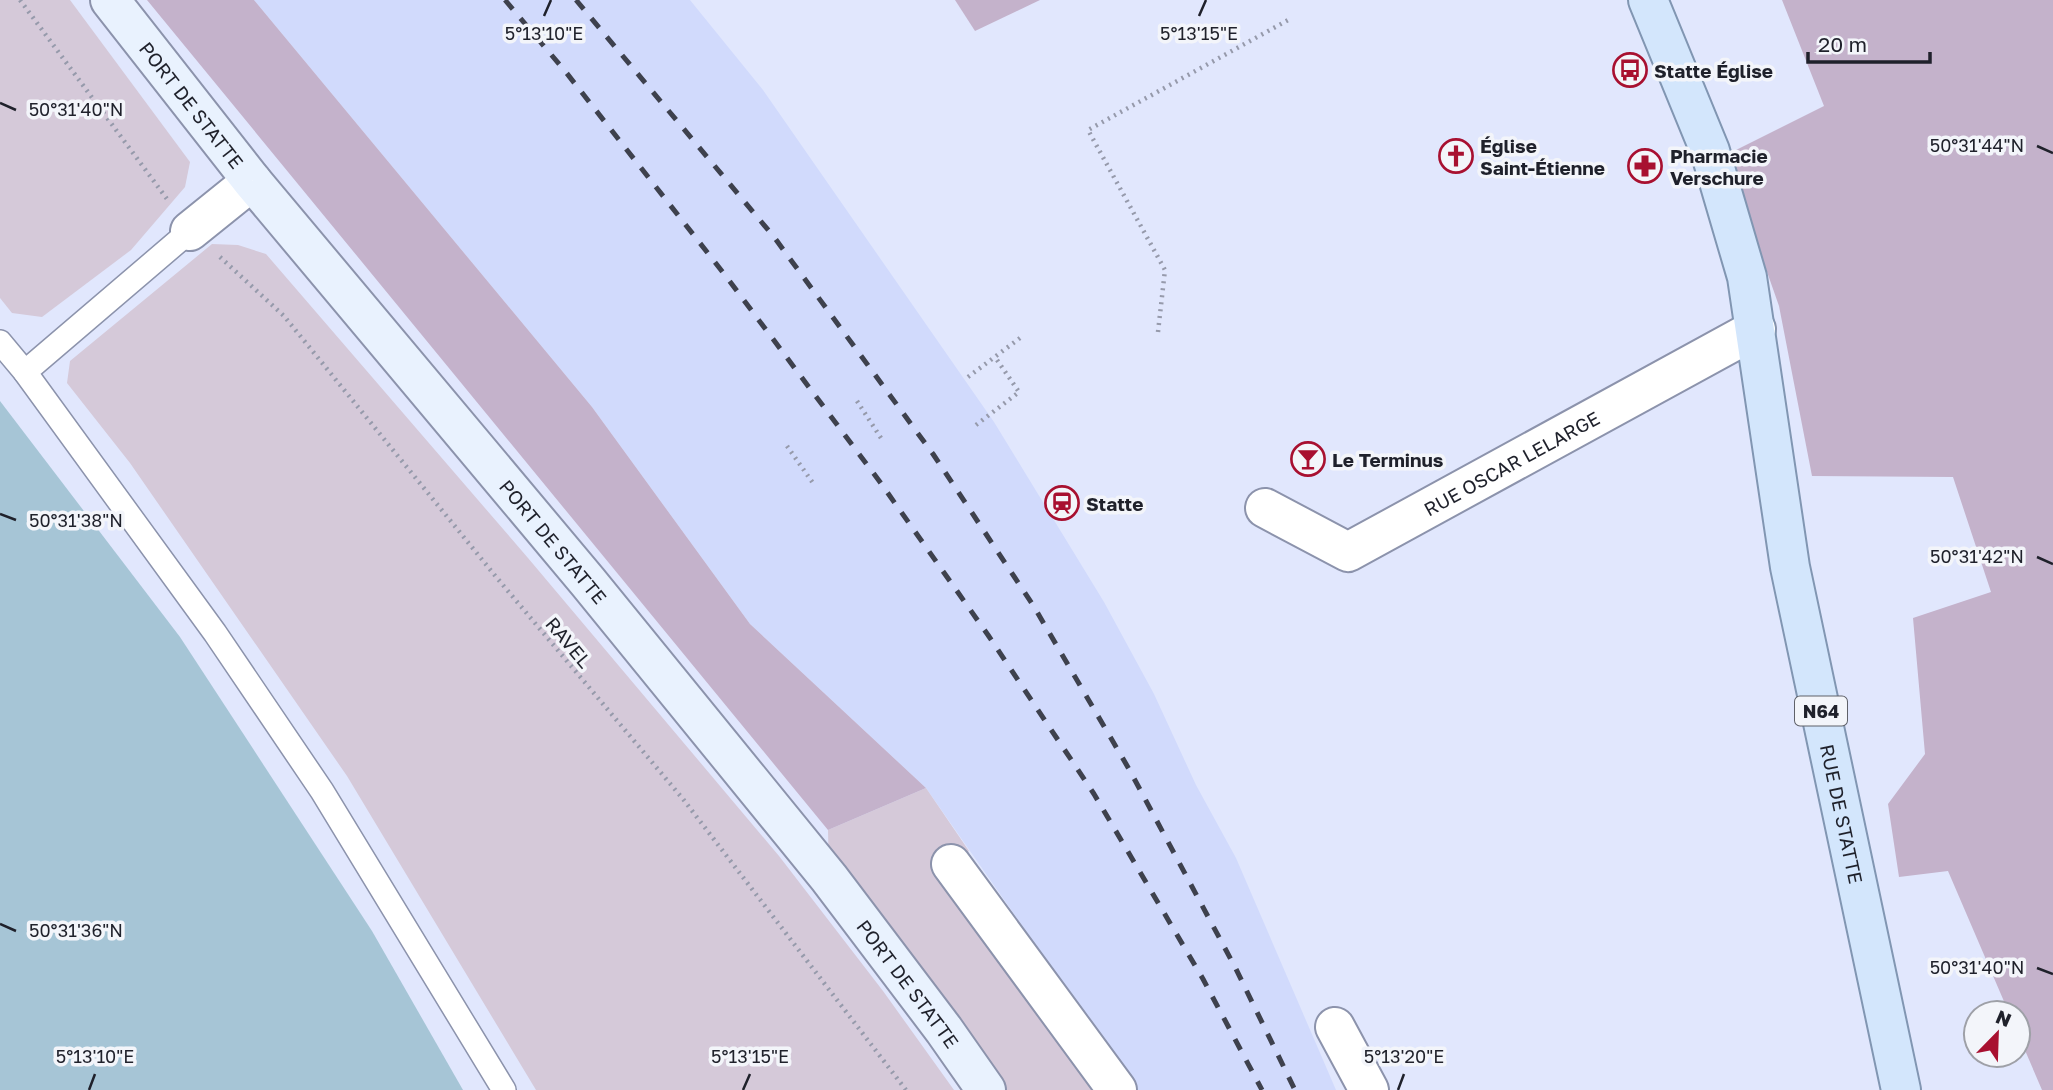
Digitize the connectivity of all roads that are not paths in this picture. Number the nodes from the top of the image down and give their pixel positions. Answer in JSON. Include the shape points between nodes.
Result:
{"nodes":[{"id":1,"x":110,"y":0,"type":"edge"},
{"id":2,"x":1648,"y":0,"type":"edge"},
{"id":3,"x":252,"y":181,"type":"junction"},
{"id":4,"x":190,"y":231,"type":"joint"},
{"id":5,"x":1756,"y":329,"type":"junction"},
{"id":6,"x":0,"y":342,"type":"edge"},
{"id":7,"x":25,"y":372,"type":"junction"},
{"id":8,"x":1265,"y":508,"type":"dead end"},
{"id":9,"x":950,"y":864,"type":"dead end"},
{"id":10,"x":1335,"y":1027,"type":"dead end"},
{"id":11,"x":504,"y":1090,"type":"edge"},
{"id":12,"x":986,"y":1090,"type":"edge"},
{"id":13,"x":1118,"y":1090,"type":"edge"},
{"id":14,"x":1369,"y":1090,"type":"edge"},
{"id":15,"x":1900,"y":1090,"type":"edge"}],
"edges":[{"from":1,"to":3,"type":"street","name":"PORT DE STATTE"},
{"from":2,"to":5,"type":"main road","number":"N64","via":[[1710,151],[1747,277]]},
{"from":3,"to":4,"type":"street"},
{"from":3,"to":12,"type":"street","name":"PORT DE STATTE","via":[[820,868]]},
{"from":4,"to":7,"type":"lane"},
{"from":5,"to":8,"type":"street","name":"RUE OSCAR LELARGE","via":[[1348,552]]},
{"from":5,"to":15,"type":"main road","name":"RUE DE STATTE","number":"N64","via":[[1790,567]]},
{"from":6,"to":7,"type":"lane"},
{"from":7,"to":11,"type":"lane","via":[[215,633],[322,791]]},
{"from":9,"to":13,"type":"street"},
{"from":10,"to":14,"type":"street"}]}
